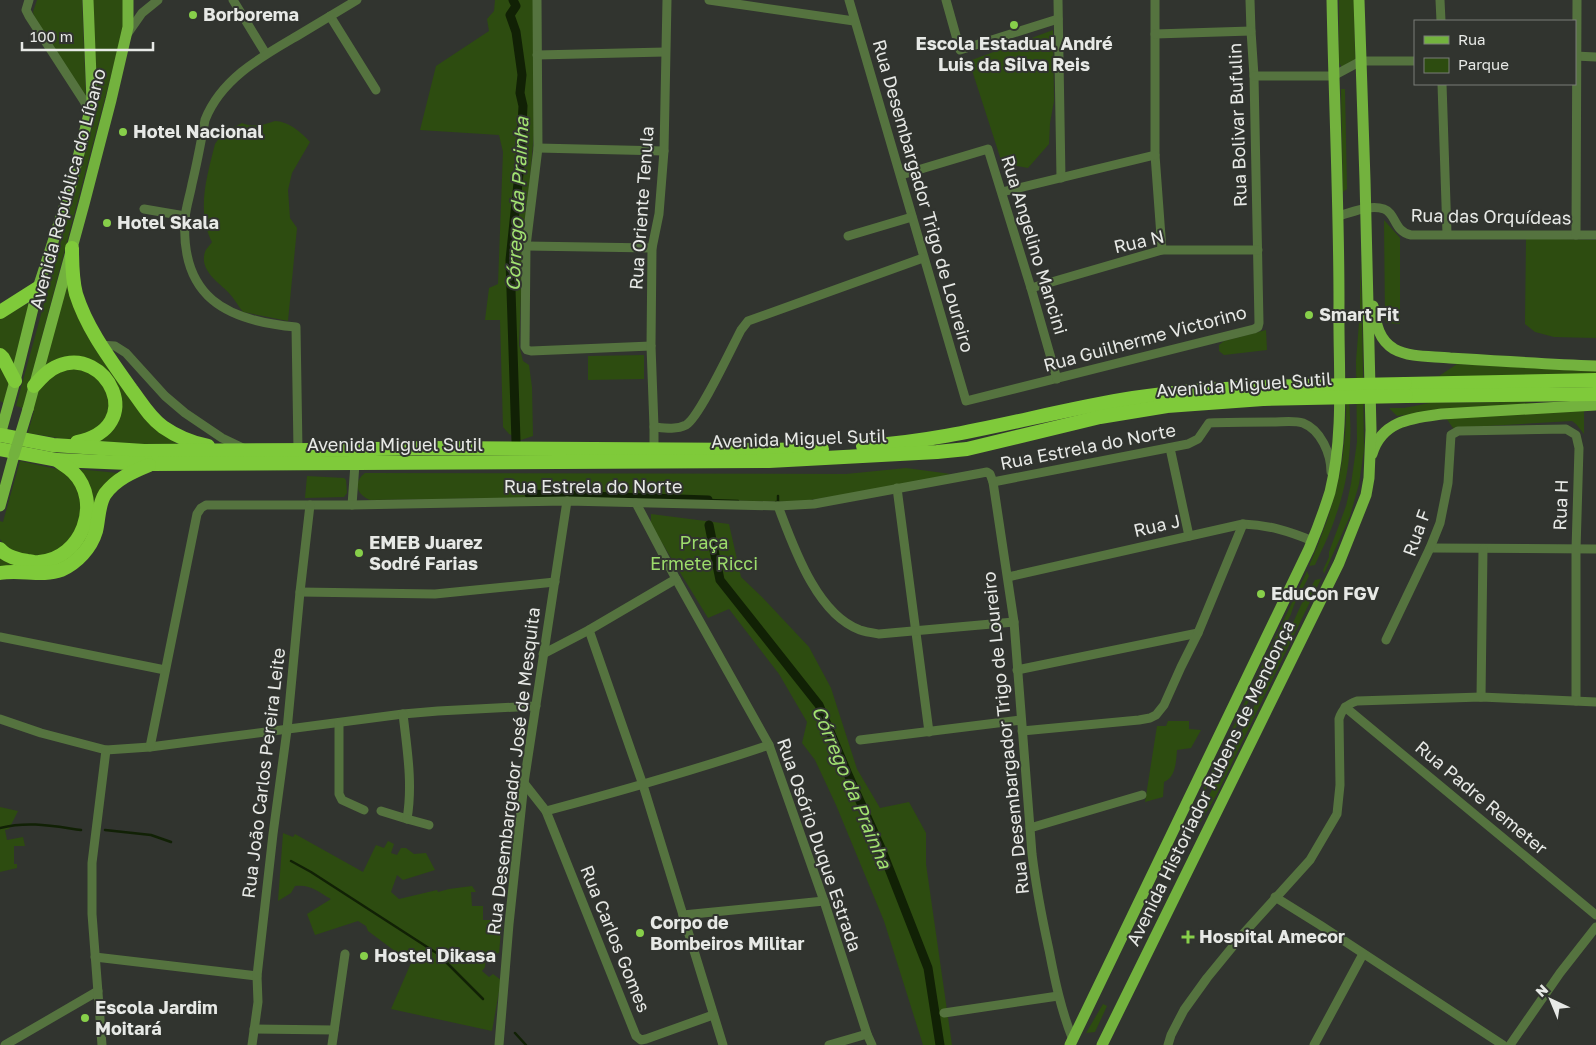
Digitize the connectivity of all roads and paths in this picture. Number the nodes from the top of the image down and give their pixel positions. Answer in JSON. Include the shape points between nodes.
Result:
{"nodes":[{"id":1,"x":29,"y":0,"type":"edge"},
{"id":2,"x":88,"y":0,"type":"edge"},
{"id":3,"x":158,"y":0,"type":"edge"},
{"id":4,"x":233,"y":0,"type":"edge"},
{"id":5,"x":357,"y":0,"type":"edge"},
{"id":6,"x":537,"y":0,"type":"edge"},
{"id":7,"x":668,"y":0,"type":"edge"},
{"id":8,"x":709,"y":0,"type":"edge"},
{"id":9,"x":849,"y":0,"type":"edge"},
{"id":10,"x":946,"y":0,"type":"edge"},
{"id":11,"x":1058,"y":0,"type":"edge"},
{"id":12,"x":1154,"y":0,"type":"edge"},
{"id":13,"x":1250,"y":0,"type":"edge"},
{"id":14,"x":1332,"y":0,"type":"edge"},
{"id":15,"x":1359,"y":0,"type":"edge"},
{"id":16,"x":1440,"y":0,"type":"edge"},
{"id":17,"x":1577,"y":0,"type":"edge"},
{"id":18,"x":129,"y":3,"type":"edge"},
{"id":19,"x":330,"y":16,"type":"junction"},
{"id":20,"x":1058,"y":18,"type":"junction"},
{"id":21,"x":1441,"y":20,"type":"edge"},
{"id":22,"x":854,"y":21,"type":"junction"},
{"id":23,"x":1251,"y":32,"type":"junction"},
{"id":24,"x":1155,"y":34,"type":"junction"},
{"id":25,"x":126,"y":37,"type":"junction"},
{"id":26,"x":665,"y":52,"type":"junction"},
{"id":27,"x":266,"y":54,"type":"junction"},
{"id":28,"x":537,"y":55,"type":"junction"},
{"id":29,"x":1576,"y":56,"type":"edge"},
{"id":30,"x":1596,"y":57,"type":"edge"},
{"id":31,"x":1361,"y":61,"type":"junction"},
{"id":32,"x":1414,"y":62,"type":"edge"},
{"id":33,"x":1254,"y":76,"type":"junction"},
{"id":34,"x":1333,"y":76,"type":"junction"},
{"id":35,"x":1442,"y":85,"type":"edge"},
{"id":36,"x":376,"y":90,"type":"dead end"},
{"id":37,"x":89,"y":116,"type":"junction"},
{"id":38,"x":538,"y":148,"type":"junction"},
{"id":39,"x":664,"y":150,"type":"junction"},
{"id":40,"x":1155,"y":154,"type":"junction"},
{"id":41,"x":901,"y":175,"type":"junction"},
{"id":42,"x":1061,"y":178,"type":"junction"},
{"id":43,"x":1002,"y":192,"type":"junction"},
{"id":44,"x":144,"y":208,"type":"dead end"},
{"id":45,"x":1366,"y":208,"type":"junction"},
{"id":46,"x":185,"y":216,"type":"junction"},
{"id":47,"x":1338,"y":216,"type":"junction"},
{"id":48,"x":912,"y":217,"type":"junction"},
{"id":49,"x":1447,"y":234,"type":"junction"},
{"id":50,"x":1576,"y":235,"type":"junction"},
{"id":51,"x":1596,"y":235,"type":"edge"},
{"id":52,"x":848,"y":236,"type":"dead end"},
{"id":53,"x":526,"y":246,"type":"junction"},
{"id":54,"x":72,"y":248,"type":"junction"},
{"id":55,"x":652,"y":248,"type":"junction"},
{"id":56,"x":1162,"y":250,"type":"junction"},
{"id":57,"x":1258,"y":250,"type":"junction"},
{"id":58,"x":923,"y":258,"type":"junction"},
{"id":59,"x":1368,"y":268,"type":"junction"},
{"id":60,"x":38,"y":288,"type":"junction"},
{"id":61,"x":1031,"y":288,"type":"junction"},
{"id":62,"x":0,"y":312,"type":"edge"},
{"id":63,"x":100,"y":345,"type":"junction"},
{"id":64,"x":651,"y":346,"type":"junction"},
{"id":65,"x":0,"y":355,"type":"edge"},
{"id":66,"x":1596,"y":366,"type":"edge"},
{"id":67,"x":1057,"y":379,"type":"junction"},
{"id":68,"x":1596,"y":380,"type":"edge"},
{"id":69,"x":16,"y":381,"type":"junction"},
{"id":70,"x":34,"y":386,"type":"junction"},
{"id":71,"x":1405,"y":390,"type":"junction"},
{"id":72,"x":1263,"y":393,"type":"junction"},
{"id":73,"x":1596,"y":394,"type":"edge"},
{"id":74,"x":966,"y":401,"type":"joint"},
{"id":75,"x":1596,"y":406,"type":"edge"},
{"id":76,"x":654,"y":427,"type":"junction"},
{"id":77,"x":1454,"y":432,"type":"joint"},
{"id":78,"x":2,"y":436,"type":"edge"},
{"id":79,"x":62,"y":445,"type":"junction"},
{"id":80,"x":1170,"y":448,"type":"junction"},
{"id":81,"x":0,"y":449,"type":"edge"},
{"id":82,"x":654,"y":449,"type":"junction"},
{"id":83,"x":298,"y":450,"type":"junction"},
{"id":84,"x":231,"y":451,"type":"junction"},
{"id":85,"x":248,"y":451,"type":"junction"},
{"id":86,"x":57,"y":460,"type":"junction"},
{"id":87,"x":1370,"y":460,"type":"junction"},
{"id":88,"x":152,"y":464,"type":"junction"},
{"id":89,"x":355,"y":464,"type":"junction"},
{"id":90,"x":992,"y":478,"type":"junction"},
{"id":91,"x":897,"y":488,"type":"junction"},
{"id":92,"x":1330,"y":491,"type":"junction"},
{"id":93,"x":567,"y":501,"type":"junction"},
{"id":94,"x":636,"y":503,"type":"junction"},
{"id":95,"x":310,"y":505,"type":"junction"},
{"id":96,"x":352,"y":505,"type":"junction"},
{"id":97,"x":0,"y":506,"type":"edge"},
{"id":98,"x":778,"y":506,"type":"junction"},
{"id":99,"x":1243,"y":524,"type":"junction"},
{"id":100,"x":1189,"y":536,"type":"junction"},
{"id":101,"x":1313,"y":541,"type":"junction"},
{"id":102,"x":1430,"y":548,"type":"junction"},
{"id":103,"x":0,"y":549,"type":"edge"},
{"id":104,"x":1483,"y":549,"type":"junction"},
{"id":105,"x":1596,"y":549,"type":"edge"},
{"id":106,"x":1576,"y":550,"type":"junction"},
{"id":107,"x":0,"y":573,"type":"edge"},
{"id":108,"x":1008,"y":576,"type":"junction"},
{"id":109,"x":676,"y":579,"type":"junction"},
{"id":110,"x":555,"y":582,"type":"junction"},
{"id":111,"x":300,"y":592,"type":"junction"},
{"id":112,"x":1014,"y":622,"type":"junction"},
{"id":113,"x":589,"y":630,"type":"junction"},
{"id":114,"x":916,"y":631,"type":"junction"},
{"id":115,"x":1198,"y":633,"type":"junction"},
{"id":116,"x":0,"y":637,"type":"edge"},
{"id":117,"x":1386,"y":640,"type":"dead end"},
{"id":118,"x":543,"y":654,"type":"junction"},
{"id":119,"x":165,"y":670,"type":"junction"},
{"id":120,"x":1017,"y":670,"type":"junction"},
{"id":121,"x":1481,"y":697,"type":"junction"},
{"id":122,"x":1576,"y":701,"type":"junction"},
{"id":123,"x":1596,"y":702,"type":"edge"},
{"id":124,"x":536,"y":706,"type":"junction"},
{"id":125,"x":1345,"y":707,"type":"junction"},
{"id":126,"x":403,"y":714,"type":"junction"},
{"id":127,"x":0,"y":719,"type":"edge"},
{"id":128,"x":1021,"y":720,"type":"junction"},
{"id":129,"x":339,"y":723,"type":"junction"},
{"id":130,"x":287,"y":730,"type":"junction"},
{"id":131,"x":1022,"y":731,"type":"junction"},
{"id":132,"x":929,"y":732,"type":"junction"},
{"id":133,"x":860,"y":740,"type":"dead end"},
{"id":134,"x":768,"y":744,"type":"junction"},
{"id":135,"x":150,"y":747,"type":"junction"},
{"id":136,"x":106,"y":750,"type":"junction"},
{"id":137,"x":524,"y":783,"type":"junction"},
{"id":138,"x":643,"y":785,"type":"junction"},
{"id":139,"x":1142,"y":795,"type":"dead end"},
{"id":140,"x":364,"y":810,"type":"dead end"},
{"id":141,"x":381,"y":811,"type":"dead end"},
{"id":142,"x":546,"y":811,"type":"junction"},
{"id":143,"x":407,"y":819,"type":"junction"},
{"id":144,"x":429,"y":825,"type":"dead end"},
{"id":145,"x":1030,"y":828,"type":"junction"},
{"id":146,"x":1275,"y":897,"type":"junction"},
{"id":147,"x":824,"y":901,"type":"junction"},
{"id":148,"x":683,"y":915,"type":"junction"},
{"id":149,"x":1596,"y":915,"type":"edge"},
{"id":150,"x":1596,"y":927,"type":"edge"},
{"id":151,"x":346,"y":954,"type":"dead end"},
{"id":152,"x":1363,"y":954,"type":"junction"},
{"id":153,"x":95,"y":956,"type":"junction"},
{"id":154,"x":257,"y":976,"type":"junction"},
{"id":155,"x":98,"y":991,"type":"junction"},
{"id":156,"x":1058,"y":996,"type":"junction"},
{"id":157,"x":944,"y":1013,"type":"dead end"},
{"id":158,"x":713,"y":1015,"type":"junction"},
{"id":159,"x":1084,"y":1016,"type":"junction"},
{"id":160,"x":1064,"y":1018,"type":"junction"},
{"id":161,"x":254,"y":1029,"type":"junction"},
{"id":162,"x":334,"y":1030,"type":"junction"},
{"id":163,"x":867,"y":1034,"type":"junction"},
{"id":164,"x":1073,"y":1043,"type":"edge"},
{"id":165,"x":1501,"y":1044,"type":"edge"},
{"id":166,"x":5,"y":1045,"type":"edge"},
{"id":167,"x":102,"y":1045,"type":"edge"},
{"id":168,"x":252,"y":1045,"type":"edge"},
{"id":169,"x":332,"y":1045,"type":"edge"},
{"id":170,"x":499,"y":1045,"type":"edge"},
{"id":171,"x":723,"y":1045,"type":"edge"},
{"id":172,"x":829,"y":1045,"type":"edge"},
{"id":173,"x":872,"y":1045,"type":"edge"},
{"id":174,"x":1102,"y":1045,"type":"edge"},
{"id":175,"x":1168,"y":1045,"type":"edge"},
{"id":176,"x":1314,"y":1045,"type":"edge"},
{"id":177,"x":1510,"y":1045,"type":"edge"}],
"edges":[{"from":1,"to":37,"type":"street","via":[[26,10],[29,16],[84,101]]},
{"from":2,"to":37,"type":"main road","name":"Avenida República do Líbano","via":[[92,102]]},
{"from":3,"to":25,"type":"street","via":[[142,13]]},
{"from":4,"to":27,"type":"street"},
{"from":5,"to":19,"type":"street"},
{"from":6,"to":28,"type":"street"},
{"from":7,"to":26,"type":"street","name":"Rua Oriente Tenula"},
{"from":8,"to":22,"type":"street"},
{"from":9,"to":22,"type":"street","name":"Rua Desembargador Trigo de Loureiro"},
{"from":10,"to":20,"type":"street","via":[[960,50]]},
{"from":11,"to":20,"type":"street"},
{"from":12,"to":24,"type":"street"},
{"from":13,"to":23,"type":"street","name":"Rua Bolivar Bufulin"},
{"from":14,"to":34,"type":"main road","name":"Avenida Historiador Rubens de Mendonça"},
{"from":15,"to":31,"type":"main road","name":"Avenida Historiador Rubens de Mendonça"},
{"from":16,"to":21,"type":"street"},
{"from":17,"to":29,"type":"street"},
{"from":18,"to":25,"type":"main road","name":"Avenida República do Líbano"},
{"from":19,"to":27,"type":"street"},
{"from":19,"to":36,"type":"street"},
{"from":20,"to":42,"type":"street"},
{"from":22,"to":41,"type":"street","name":"Rua Desembargador Trigo de Loureiro"},
{"from":23,"to":24,"type":"street"},
{"from":23,"to":33,"type":"street","name":"Rua Bolivar Bufulin"},
{"from":24,"to":40,"type":"street"},
{"from":25,"to":54,"type":"main road","name":"Avenida República do Líbano"},
{"from":26,"to":28,"type":"street"},
{"from":26,"to":39,"type":"street","name":"Rua Oriente Tenula"},
{"from":27,"to":46,"type":"street","via":[[234,78],[210,107]]},
{"from":28,"to":38,"type":"street"},
{"from":29,"to":30,"type":"street"},
{"from":29,"to":50,"type":"street"},
{"from":31,"to":32,"type":"street"},
{"from":31,"to":34,"type":"street"},
{"from":31,"to":45,"type":"main road","name":"Avenida Historiador Rubens de Mendonça"},
{"from":33,"to":34,"type":"street"},
{"from":33,"to":57,"type":"street","name":"Rua Bolivar Bufulin"},
{"from":34,"to":47,"type":"main road","name":"Avenida Historiador Rubens de Mendonça"},
{"from":35,"to":49,"type":"street"},
{"from":37,"to":60,"type":"main road","name":"Avenida República do Líbano","via":[[60,223]]},
{"from":38,"to":39,"type":"street"},
{"from":38,"to":53,"type":"street"},
{"from":39,"to":55,"type":"street","name":"Rua Oriente Tenula"},
{"from":40,"to":42,"type":"street"},
{"from":40,"to":56,"type":"street"},
{"from":41,"to":43,"type":"street","name":"Rua Angelino Mancini","via":[[988,149]]},
{"from":41,"to":48,"type":"street","name":"Rua Desembargador Trigo de Loureiro"},
{"from":42,"to":43,"type":"street"},
{"from":43,"to":61,"type":"street","name":"Rua Angelino Mancini"},
{"from":44,"to":46,"type":"street"},
{"from":45,"to":47,"type":"street"},
{"from":45,"to":49,"type":"street","name":"Rua das Orquídeas","via":[[1385,209],[1401,231],[1407,234]]},
{"from":45,"to":59,"type":"main road","name":"Avenida Historiador Rubens de Mendonça"},
{"from":46,"to":83,"type":"street","via":[[188,258],[194,277],[205,293],[223,309],[246,319],[296,327]]},
{"from":47,"to":92,"type":"main road","name":"Avenida Historiador Rubens de Mendonça","via":[[1340,377],[1336,452]]},
{"from":48,"to":52,"type":"street"},
{"from":48,"to":58,"type":"street","name":"Rua Desembargador Trigo de Loureiro"},
{"from":49,"to":50,"type":"street","name":"Rua das Orquídeas"},
{"from":50,"to":51,"type":"street","name":"Rua das Orquídeas"},
{"from":53,"to":55,"type":"street"},
{"from":53,"to":64,"type":"street","via":[[524,345],[527,350]]},
{"from":54,"to":63,"type":"highway","via":[[76,293]]},
{"from":54,"to":70,"type":"main road","name":"Avenida República do Líbano"},
{"from":55,"to":64,"type":"street","name":"Rua Oriente Tenula"},
{"from":56,"to":57,"type":"street","name":"Rua N"},
{"from":56,"to":61,"type":"street","name":"Rua N"},
{"from":57,"to":67,"type":"street","name":"Rua Guilherme Victorino","via":[[1257,328]]},
{"from":58,"to":74,"type":"street","name":"Rua Desembargador Trigo de Loureiro"},
{"from":58,"to":76,"type":"street","via":[[748,321],[692,419],[685,425],[672,428]]},
{"from":59,"to":66,"type":"main road","via":[[1376,325],[1380,335],[1400,352],[1476,360]]},
{"from":59,"to":87,"type":"main road","name":"Avenida Historiador Rubens de Mendonça"},
{"from":60,"to":62,"type":"highway"},
{"from":60,"to":69,"type":"main road","name":"Avenida República do Líbano"},
{"from":61,"to":67,"type":"street","name":"Rua Angelino Mancini"},
{"from":63,"to":84,"type":"highway","via":[[161,426],[199,444]]},
{"from":63,"to":85,"type":"street","via":[[115,346],[126,353],[184,413]]},
{"from":64,"to":76,"type":"street","name":"Rua Oriente Tenula"},
{"from":65,"to":69,"type":"highway"},
{"from":67,"to":74,"type":"street","name":"Rua Guilherme Victorino"},
{"from":68,"to":71,"type":"highway","name":"Avenida Miguel Sutil"},
{"from":69,"to":78,"type":"main road","name":"Avenida República do Líbano"},
{"from":70,"to":79,"type":"highway","via":[[58,365],[74,363],[96,370],[112,387],[115,402],[113,418],[104,431],[91,439]]},
{"from":70,"to":97,"type":"main road","name":"Avenida República do Líbano","bridge":true},
{"from":71,"to":72,"type":"highway","name":"Avenida Miguel Sutil","bridge":true},
{"from":71,"to":73,"type":"highway","name":"Avenida Miguel Sutil"},
{"from":72,"to":82,"type":"highway","name":"Avenida Miguel Sutil","via":[[1201,390],[1135,398],[961,433],[879,445],[764,450]]},
{"from":72,"to":89,"type":"highway","name":"Avenida Miguel Sutil","via":[[1100,417],[967,449],[769,461]]},
{"from":75,"to":87,"type":"main road","via":[[1419,417],[1399,422],[1379,438]]},
{"from":76,"to":82,"type":"street","name":"Rua Oriente Tenula"},
{"from":77,"to":102,"type":"street","name":"Rua F","via":[[1450,440],[1447,491]]},
{"from":77,"to":106,"type":"street","name":"Rua H","via":[[1561,428],[1576,435],[1579,448]]},
{"from":78,"to":79,"type":"highway","name":"Avenida Miguel Sutil"},
{"from":79,"to":84,"type":"highway","name":"Avenida Miguel Sutil","via":[[144,451]]},
{"from":80,"to":90,"type":"street","name":"Rua Estrela do Norte"},
{"from":80,"to":92,"type":"street","name":"Rua Estrela do Norte","via":[[1198,439],[1210,423],[1303,423],[1327,450],[1331,467]]},
{"from":80,"to":100,"type":"street"},
{"from":81,"to":86,"type":"highway","name":"Avenida Miguel Sutil"},
{"from":82,"to":83,"type":"highway","name":"Avenida Miguel Sutil"},
{"from":83,"to":85,"type":"highway","name":"Avenida Miguel Sutil"},
{"from":84,"to":85,"type":"highway","name":"Avenida Miguel Sutil"},
{"from":86,"to":88,"type":"highway","name":"Avenida Miguel Sutil"},
{"from":86,"to":103,"type":"highway","via":[[73,472],[84,489],[88,508],[85,528],[74,545],[58,557],[39,562],[20,560]]},
{"from":87,"to":174,"type":"main road","name":"Avenida Historiador Rubens de Mendonça","via":[[1366,496],[1339,563]]},
{"from":88,"to":89,"type":"highway","name":"Avenida Miguel Sutil"},
{"from":88,"to":107,"type":"highway","via":[[116,481],[104,496],[96,532],[87,549],[75,561],[59,570]]},
{"from":89,"to":96,"type":"street"},
{"from":90,"to":91,"type":"street","name":"Rua Estrela do Norte","via":[[983,472]]},
{"from":90,"to":108,"type":"street","name":"Rua Desembargador Trigo de Loureiro"},
{"from":91,"to":98,"type":"street","name":"Rua Estrela do Norte","via":[[814,504]]},
{"from":91,"to":114,"type":"street"},
{"from":92,"to":101,"type":"main road","name":"Avenida Historiador Rubens de Mendonça"},
{"from":93,"to":94,"type":"street","name":"Rua Estrela do Norte"},
{"from":93,"to":96,"type":"street","name":"Rua Estrela do Norte"},
{"from":93,"to":110,"type":"street","name":"Rua Desembargador José de Mesquita"},
{"from":94,"to":98,"type":"street","name":"Rua Estrela do Norte"},
{"from":94,"to":109,"type":"street","name":"Rua Osório Duque Estrada"},
{"from":95,"to":96,"type":"street","name":"Rua Estrela do Norte"},
{"from":95,"to":111,"type":"street","name":"Rua João Carlos Pereira Leite"},
{"from":95,"to":119,"type":"street","name":"Rua Estrela do Norte","via":[[210,504],[200,508]]},
{"from":98,"to":114,"type":"street","via":[[798,559],[830,609],[859,630],[879,634]]},
{"from":99,"to":100,"type":"street","name":"Rua J"},
{"from":99,"to":101,"type":"street","name":"Rua J","via":[[1283,530]]},
{"from":99,"to":115,"type":"street"},
{"from":100,"to":108,"type":"street","name":"Rua J"},
{"from":101,"to":159,"type":"main road","name":"Avenida Historiador Rubens de Mendonça"},
{"from":102,"to":104,"type":"street"},
{"from":102,"to":117,"type":"street","name":"Rua F"},
{"from":104,"to":106,"type":"street"},
{"from":104,"to":121,"type":"street"},
{"from":105,"to":106,"type":"street"},
{"from":106,"to":122,"type":"street","name":"Rua H"},
{"from":108,"to":112,"type":"street","name":"Rua Desembargador Trigo de Loureiro"},
{"from":109,"to":113,"type":"street"},
{"from":109,"to":134,"type":"street","name":"Rua Osório Duque Estrada"},
{"from":110,"to":111,"type":"street","via":[[435,594]]},
{"from":110,"to":118,"type":"street","name":"Rua Desembargador José de Mesquita"},
{"from":111,"to":130,"type":"street","name":"Rua João Carlos Pereira Leite"},
{"from":112,"to":114,"type":"street"},
{"from":112,"to":120,"type":"street","name":"Rua Desembargador Trigo de Loureiro"},
{"from":113,"to":118,"type":"street"},
{"from":113,"to":138,"type":"street"},
{"from":114,"to":132,"type":"street"},
{"from":115,"to":120,"type":"street"},
{"from":115,"to":131,"type":"street","via":[[1164,704],[1150,718]]},
{"from":116,"to":119,"type":"street"},
{"from":118,"to":124,"type":"street","name":"Rua Desembargador José de Mesquita"},
{"from":119,"to":135,"type":"street"},
{"from":120,"to":128,"type":"street","name":"Rua Desembargador Trigo de Loureiro"},
{"from":121,"to":122,"type":"street"},
{"from":121,"to":125,"type":"street","via":[[1357,701]]},
{"from":122,"to":123,"type":"street"},
{"from":124,"to":126,"type":"street"},
{"from":124,"to":137,"type":"street","name":"Rua Desembargador José de Mesquita"},
{"from":125,"to":146,"type":"street","via":[[1339,719],[1337,814],[1310,860]]},
{"from":125,"to":149,"type":"street","name":"Rua Padre Remeter"},
{"from":126,"to":129,"type":"street"},
{"from":126,"to":143,"type":"street","via":[[410,784]]},
{"from":127,"to":136,"type":"street"},
{"from":128,"to":131,"type":"street","name":"Rua Desembargador Trigo de Loureiro"},
{"from":128,"to":132,"type":"street"},
{"from":129,"to":130,"type":"street"},
{"from":129,"to":140,"type":"street","via":[[339,794],[342,800]]},
{"from":130,"to":135,"type":"street"},
{"from":130,"to":154,"type":"street","name":"Rua João Carlos Pereira Leite"},
{"from":131,"to":145,"type":"street","name":"Rua Desembargador Trigo de Loureiro"},
{"from":132,"to":133,"type":"street"},
{"from":134,"to":138,"type":"street"},
{"from":134,"to":147,"type":"street","name":"Rua Osório Duque Estrada"},
{"from":135,"to":136,"type":"street"},
{"from":136,"to":153,"type":"street","via":[[92,863]]},
{"from":137,"to":142,"type":"street","name":"Rua Carlos Gomes"},
{"from":137,"to":170,"type":"street","name":"Rua Desembargador José de Mesquita"},
{"from":138,"to":142,"type":"street"},
{"from":138,"to":148,"type":"street"},
{"from":139,"to":145,"type":"street"},
{"from":141,"to":143,"type":"street"},
{"from":142,"to":158,"type":"street","name":"Rua Carlos Gomes","via":[[636,1036],[646,1039]]},
{"from":143,"to":144,"type":"street"},
{"from":145,"to":156,"type":"street","name":"Rua Desembargador Trigo de Loureiro","via":[[1036,886]]},
{"from":146,"to":152,"type":"street"},
{"from":146,"to":175,"type":"street","via":[[1207,978],[1184,1010]]},
{"from":147,"to":148,"type":"street"},
{"from":147,"to":163,"type":"street","name":"Rua Osório Duque Estrada"},
{"from":148,"to":158,"type":"street"},
{"from":150,"to":177,"type":"street"},
{"from":151,"to":162,"type":"street"},
{"from":152,"to":165,"type":"street"},
{"from":152,"to":176,"type":"street"},
{"from":153,"to":154,"type":"street"},
{"from":153,"to":155,"type":"street"},
{"from":154,"to":161,"type":"street","name":"Rua João Carlos Pereira Leite"},
{"from":155,"to":166,"type":"street"},
{"from":155,"to":167,"type":"street"},
{"from":156,"to":157,"type":"street"},
{"from":156,"to":160,"type":"street","name":"Rua Desembargador Trigo de Loureiro"},
{"from":158,"to":171,"type":"street"},
{"from":159,"to":160,"type":"street","via":[[1075,1022]]},
{"from":159,"to":164,"type":"main road","name":"Avenida Historiador Rubens de Mendonça"},
{"from":160,"to":164,"type":"street","name":"Rua Desembargador Trigo de Loureiro"},
{"from":161,"to":162,"type":"street"},
{"from":161,"to":168,"type":"street","name":"Rua João Carlos Pereira Leite"},
{"from":162,"to":169,"type":"street"},
{"from":163,"to":172,"type":"street"},
{"from":163,"to":173,"type":"street","name":"Rua Osório Duque Estrada"}]}
